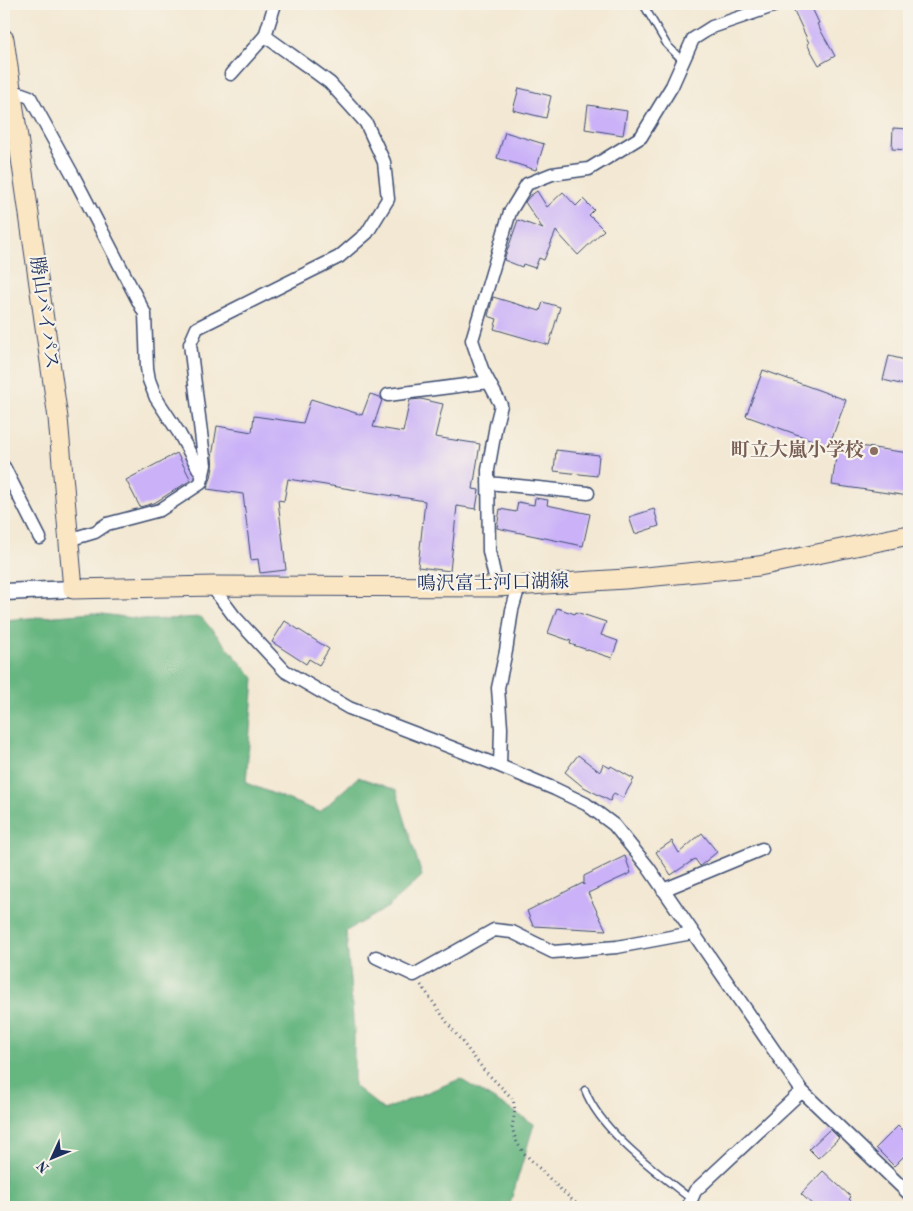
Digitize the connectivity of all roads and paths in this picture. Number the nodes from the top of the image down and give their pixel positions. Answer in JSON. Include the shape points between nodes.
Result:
{"nodes":[{"id":1,"x":275,"y":4,"type":"edge"},
{"id":2,"x":643,"y":4,"type":"edge"},
{"id":3,"x":779,"y":4,"type":"edge"},
{"id":4,"x":264,"y":36,"type":"junction"},
{"id":5,"x":4,"y":39,"type":"edge"},
{"id":6,"x":683,"y":61,"type":"junction"},
{"id":7,"x":231,"y":74,"type":"dead end"},
{"id":8,"x":8,"y":91,"type":"edge"},
{"id":9,"x":489,"y":382,"type":"junction"},
{"id":10,"x":388,"y":395,"type":"dead end"},
{"id":11,"x":4,"y":467,"type":"edge"},
{"id":12,"x":202,"y":477,"type":"junction"},
{"id":13,"x":488,"y":483,"type":"junction"},
{"id":14,"x":588,"y":493,"type":"dead end"},
{"id":15,"x":909,"y":535,"type":"edge"},
{"id":16,"x":40,"y":538,"type":"dead end"},
{"id":17,"x":68,"y":540,"type":"junction"},
{"id":18,"x":214,"y":586,"type":"junction"},
{"id":19,"x":519,"y":586,"type":"junction"},
{"id":20,"x":497,"y":587,"type":"junction"},
{"id":21,"x":72,"y":588,"type":"junction"},
{"id":22,"x":4,"y":592,"type":"edge"},
{"id":23,"x":500,"y":766,"type":"junction"},
{"id":24,"x":762,"y":849,"type":"dead end"},
{"id":25,"x":663,"y":890,"type":"junction"},
{"id":26,"x":692,"y":933,"type":"junction"},
{"id":27,"x":376,"y":957,"type":"dead end"},
{"id":28,"x":414,"y":975,"type":"junction"},
{"id":29,"x":585,"y":1090,"type":"dead end"},
{"id":30,"x":802,"y":1091,"type":"junction"},
{"id":31,"x":909,"y":1194,"type":"edge"},
{"id":32,"x":690,"y":1203,"type":"edge"},
{"id":33,"x":580,"y":1207,"type":"edge"}],
"edges":[{"from":1,"to":4,"type":"street"},
{"from":2,"to":6,"type":"lane","via":[[667,45]]},
{"from":3,"to":6,"type":"street","via":[[712,28],[693,39]]},
{"from":4,"to":7,"type":"street"},
{"from":4,"to":12,"type":"street","via":[[330,83],[366,122],[384,162],[388,199],[366,233],[339,257],[198,328],[190,344],[205,465]]},
{"from":5,"to":8,"type":"main road","name":"勝山バイパス"},
{"from":6,"to":9,"type":"street","via":[[641,137],[589,169],[552,174],[527,184],[510,212],[472,340]]},
{"from":8,"to":12,"type":"street","via":[[30,97],[145,314],[149,380]]},
{"from":8,"to":17,"type":"main road","name":"勝山バイパス","via":[[58,418]]},
{"from":9,"to":10,"type":"street"},
{"from":9,"to":13,"type":"street","via":[[502,405]]},
{"from":11,"to":16,"type":"street"},
{"from":12,"to":17,"type":"street","via":[[201,483],[160,510],[106,524],[95,532]]},
{"from":13,"to":14,"type":"street"},
{"from":13,"to":20,"type":"street","via":[[489,551]]},
{"from":15,"to":19,"type":"main road","name":"鳴沢富士河口湖線","via":[[758,566]]},
{"from":17,"to":21,"type":"main road","name":"勝山バイパス"},
{"from":18,"to":20,"type":"main road","name":"鳴沢富士河口湖線"},
{"from":18,"to":21,"type":"main road","name":"鳴沢富士河口湖線"},
{"from":18,"to":23,"type":"street","via":[[234,616],[285,671],[349,708]]},
{"from":19,"to":20,"type":"main road","name":"鳴沢富士河口湖線"},
{"from":19,"to":23,"type":"street","via":[[498,688]]},
{"from":21,"to":22,"type":"street"},
{"from":23,"to":25,"type":"street","via":[[593,809],[614,825]]},
{"from":24,"to":25,"type":"street"},
{"from":25,"to":26,"type":"street"},
{"from":26,"to":28,"type":"street","via":[[617,947],[552,952],[512,932],[494,930]]},
{"from":26,"to":30,"type":"street"},
{"from":27,"to":28,"type":"street"},
{"from":28,"to":33,"type":"path","via":[[484,1070],[514,1099],[512,1128],[524,1153]]},
{"from":29,"to":32,"type":"lane","via":[[606,1126]]},
{"from":30,"to":31,"type":"street"},
{"from":30,"to":32,"type":"street","via":[[696,1191]]}]}
